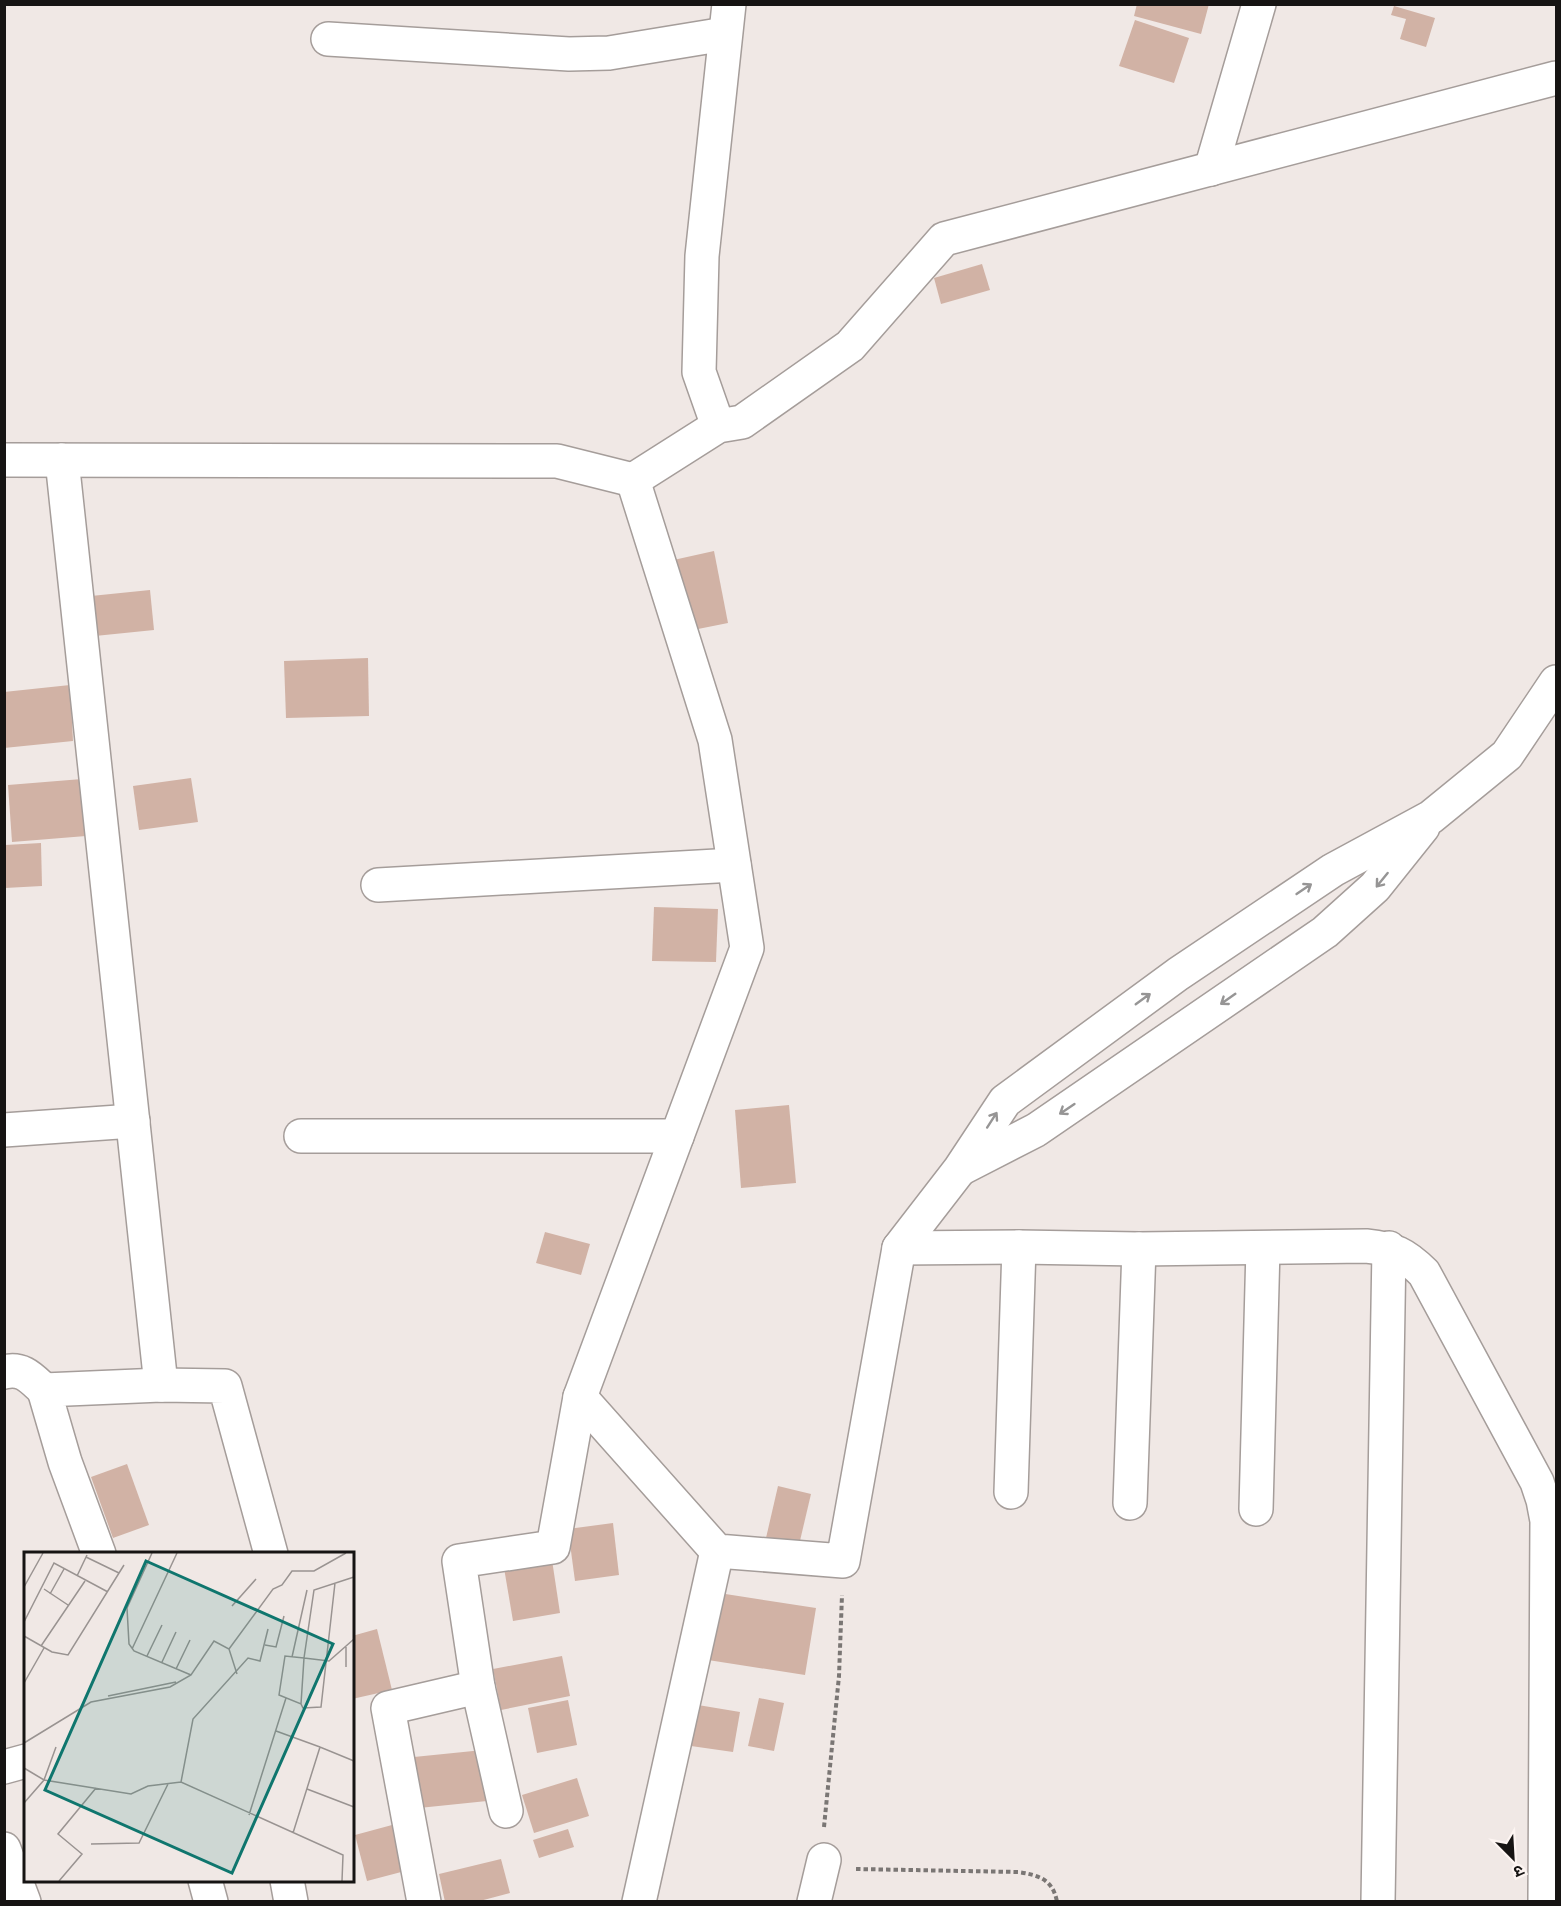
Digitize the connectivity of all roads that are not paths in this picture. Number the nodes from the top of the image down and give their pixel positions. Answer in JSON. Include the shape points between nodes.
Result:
{"nodes":[{"id":1,"x":1259,"y":4,"type":"edge"},
{"id":2,"x":727,"y":20,"type":"edge"},
{"id":3,"x":328,"y":39,"type":"dead end"},
{"id":4,"x":1557,"y":78,"type":"edge"},
{"id":5,"x":1211,"y":169,"type":"junction"},
{"id":6,"x":718,"y":426,"type":"junction"},
{"id":7,"x":62,"y":459,"type":"junction"},
{"id":8,"x":4,"y":460,"type":"edge"},
{"id":9,"x":633,"y":480,"type":"junction"},
{"id":10,"x":1557,"y":682,"type":"edge"},
{"id":11,"x":1431,"y":817,"type":"junction"},
{"id":12,"x":734,"y":865,"type":"junction"},
{"id":13,"x":378,"y":885,"type":"dead end"},
{"id":14,"x":1116,"y":1020,"type":"junction"},
{"id":15,"x":1143,"y":1057,"type":"junction"},
{"id":16,"x":133,"y":1121,"type":"junction"},
{"id":17,"x":4,"y":1130,"type":"edge"},
{"id":18,"x":301,"y":1136,"type":"dead end"},
{"id":19,"x":677,"y":1136,"type":"junction"},
{"id":20,"x":960,"y":1169,"type":"junction"},
{"id":21,"x":1019,"y":1247,"type":"junction"},
{"id":22,"x":898,"y":1248,"type":"junction"},
{"id":23,"x":1263,"y":1248,"type":"junction"},
{"id":24,"x":1389,"y":1248,"type":"junction"},
{"id":25,"x":1139,"y":1249,"type":"junction"},
{"id":26,"x":4,"y":1372,"type":"edge"},
{"id":27,"x":161,"y":1385,"type":"junction"},
{"id":28,"x":44,"y":1390,"type":"junction"},
{"id":29,"x":580,"y":1397,"type":"junction"},
{"id":30,"x":1011,"y":1492,"type":"dead end"},
{"id":31,"x":1130,"y":1503,"type":"dead end"},
{"id":32,"x":1256,"y":1509,"type":"dead end"},
{"id":33,"x":717,"y":1551,"type":"junction"},
{"id":34,"x":98,"y":1552,"type":"edge"},
{"id":35,"x":270,"y":1552,"type":"edge"},
{"id":36,"x":478,"y":1687,"type":"junction"},
{"id":37,"x":24,"y":1762,"type":"edge"},
{"id":38,"x":4,"y":1767,"type":"edge"},
{"id":39,"x":506,"y":1811,"type":"dead end"},
{"id":40,"x":4,"y":1849,"type":"edge"},
{"id":41,"x":824,"y":1860,"type":"road end"},
{"id":42,"x":205,"y":1882,"type":"edge"},
{"id":43,"x":287,"y":1882,"type":"edge"},
{"id":44,"x":24,"y":1902,"type":"edge"},
{"id":45,"x":211,"y":1902,"type":"edge"},
{"id":46,"x":291,"y":1902,"type":"edge"},
{"id":47,"x":424,"y":1902,"type":"edge"},
{"id":48,"x":639,"y":1902,"type":"edge"},
{"id":49,"x":814,"y":1902,"type":"edge"},
{"id":50,"x":1378,"y":1902,"type":"edge"},
{"id":51,"x":1545,"y":1902,"type":"edge"}],
"edges":[{"from":1,"to":5,"type":"street"},
{"from":2,"to":3,"type":"street","via":[[609,53]]},
{"from":2,"to":6,"type":"street","via":[[702,256],[699,372]]},
{"from":4,"to":5,"type":"street"},
{"from":5,"to":6,"type":"street","via":[[944,240],[850,346],[742,422]]},
{"from":6,"to":9,"type":"street"},
{"from":7,"to":8,"type":"street"},
{"from":7,"to":9,"type":"street","via":[[557,461]]},
{"from":7,"to":16,"type":"street"},
{"from":9,"to":12,"type":"street","via":[[715,740]]},
{"from":10,"to":11,"type":"street","via":[[1507,755]]},
{"from":14,"to":11,"type":"street","one_way":true,"via":[[1333,870]]},
{"from":11,"to":15,"type":"street","one_way":true,"via":[[1376,887],[1348,913]]},
{"from":12,"to":13,"type":"street"},
{"from":12,"to":19,"type":"street","via":[[747,948]]},
{"from":14,"to":15,"type":"street"},
{"from":20,"to":14,"type":"street","one_way":true,"via":[[1005,1101]]},
{"from":15,"to":20,"type":"street","one_way":true,"via":[[1036,1130]]},
{"from":16,"to":17,"type":"street"},
{"from":16,"to":27,"type":"street"},
{"from":18,"to":19,"type":"street"},
{"from":19,"to":29,"type":"street"},
{"from":20,"to":22,"type":"street"},
{"from":21,"to":22,"type":"street"},
{"from":21,"to":25,"type":"street"},
{"from":21,"to":30,"type":"street"},
{"from":22,"to":33,"type":"street","via":[[843,1561]]},
{"from":23,"to":24,"type":"street"},
{"from":23,"to":25,"type":"street"},
{"from":23,"to":32,"type":"street"},
{"from":24,"to":50,"type":"street"},
{"from":24,"to":51,"type":"street","via":[[1409,1258],[1425,1273],[1544,1500]]},
{"from":25,"to":31,"type":"street"},
{"from":26,"to":28,"type":"street","via":[[25,1372]]},
{"from":27,"to":28,"type":"street"},
{"from":27,"to":35,"type":"street","via":[[225,1386]]},
{"from":28,"to":34,"type":"street"},
{"from":29,"to":33,"type":"street"},
{"from":29,"to":36,"type":"street","via":[[553,1547],[459,1562]]},
{"from":33,"to":48,"type":"street"},
{"from":36,"to":39,"type":"street"},
{"from":36,"to":47,"type":"street","via":[[388,1708]]},
{"from":37,"to":38,"type":"street"},
{"from":40,"to":44,"type":"street"},
{"from":41,"to":49,"type":"street"},
{"from":42,"to":45,"type":"street"},
{"from":43,"to":46,"type":"street"}]}
